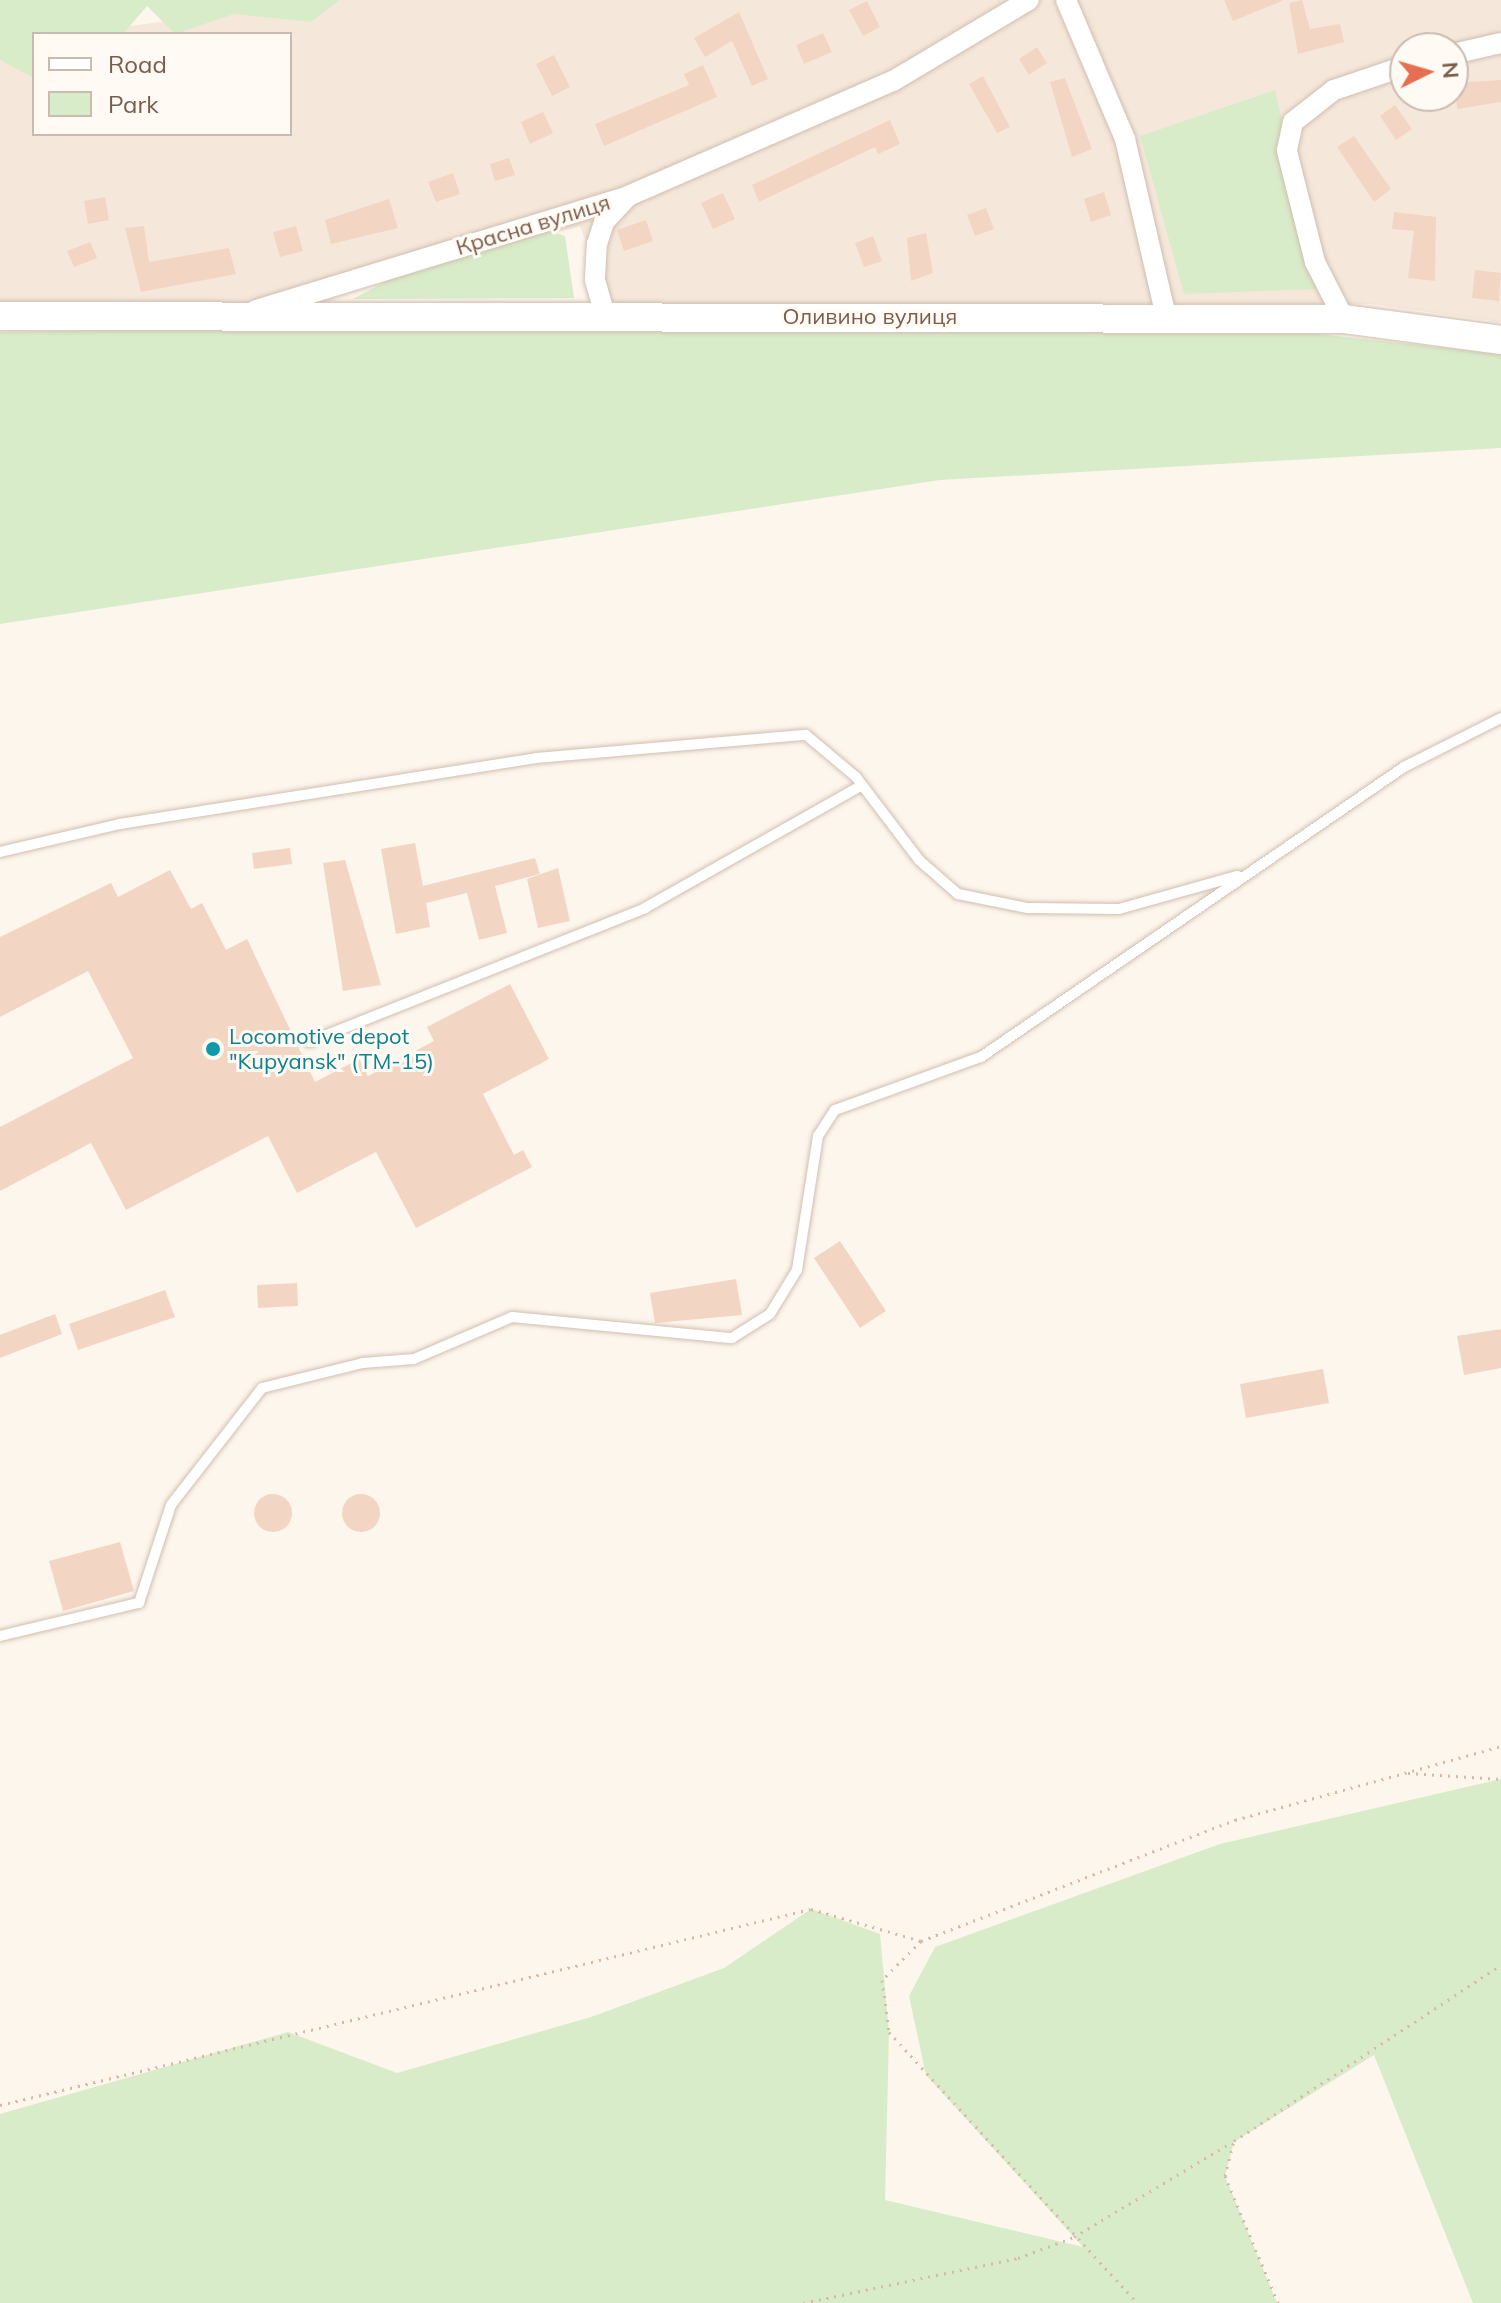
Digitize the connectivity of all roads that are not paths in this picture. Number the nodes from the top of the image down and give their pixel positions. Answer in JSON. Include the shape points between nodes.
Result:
{"nodes":[{"id":1,"x":1029,"y":0,"type":"edge"},
{"id":2,"x":1066,"y":0,"type":"edge"},
{"id":3,"x":1501,"y":43,"type":"edge"},
{"id":4,"x":1469,"y":50,"type":"edge"},
{"id":5,"x":1389,"y":71,"type":"edge"},
{"id":6,"x":628,"y":196,"type":"junction"},
{"id":7,"x":238,"y":315,"type":"junction"},
{"id":8,"x":605,"y":315,"type":"junction"},
{"id":9,"x":0,"y":316,"type":"edge"},
{"id":10,"x":1166,"y":317,"type":"junction"},
{"id":11,"x":1344,"y":319,"type":"junction"},
{"id":12,"x":1501,"y":340,"type":"edge"},
{"id":13,"x":1501,"y":718,"type":"edge"},
{"id":14,"x":862,"y":785,"type":"junction"},
{"id":15,"x":0,"y":852,"type":"edge"},
{"id":16,"x":1246,"y":873,"type":"junction"},
{"id":17,"x":309,"y":1042,"type":"dead end"},
{"id":18,"x":0,"y":1636,"type":"edge"}],
"edges":[{"from":1,"to":6,"type":"street","name":"Красна вулиця","via":[[893,81]]},
{"from":2,"to":10,"type":"street","via":[[1125,139]]},
{"from":3,"to":4,"type":"street"},
{"from":5,"to":11,"type":"street","via":[[1334,90],[1293,122],[1287,150],[1315,262]]},
{"from":6,"to":7,"type":"street","name":"Красна вулиця"},
{"from":6,"to":8,"type":"street","via":[[597,244],[595,279]]},
{"from":7,"to":8,"type":"street","name":"Оливино вулиця"},
{"from":7,"to":9,"type":"street","name":"Красна вулиця"},
{"from":8,"to":10,"type":"street","name":"Оливино вулиця"},
{"from":10,"to":11,"type":"street","name":"Оливино вулиця"},
{"from":11,"to":12,"type":"street","name":"Оливино вулиця"},
{"from":13,"to":16,"type":"lane","via":[[1404,767]]},
{"from":14,"to":15,"type":"lane","via":[[806,735],[718,740],[536,758],[120,824]]},
{"from":14,"to":16,"type":"lane","via":[[919,860],[958,894],[1027,908],[1119,909]]},
{"from":14,"to":17,"type":"lane","via":[[645,908]]},
{"from":16,"to":18,"type":"lane","via":[[981,1057],[835,1110],[818,1136],[797,1270],[770,1314],[732,1338],[661,1337],[512,1317],[414,1359],[363,1363],[262,1388],[171,1505],[139,1603]]}]}
